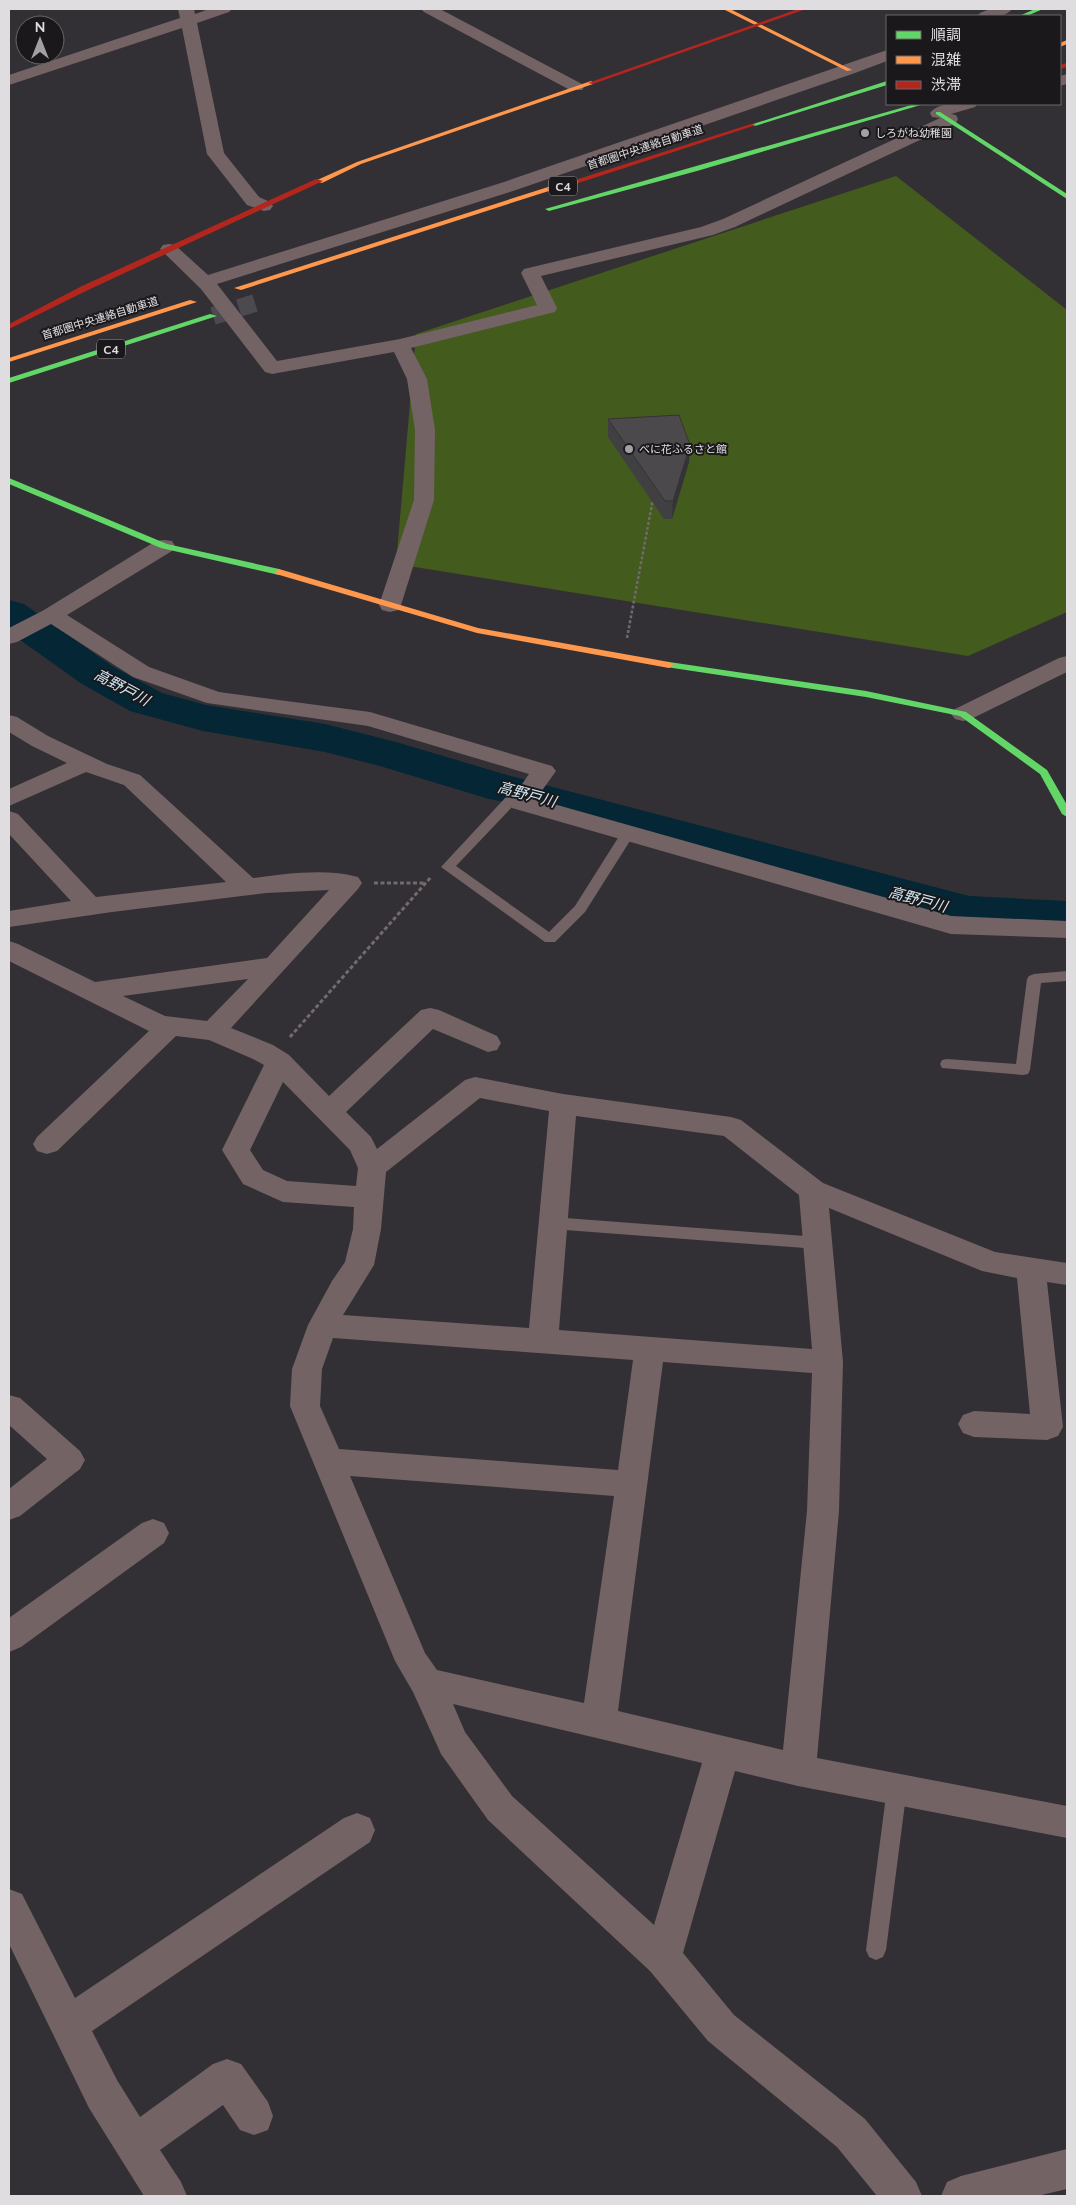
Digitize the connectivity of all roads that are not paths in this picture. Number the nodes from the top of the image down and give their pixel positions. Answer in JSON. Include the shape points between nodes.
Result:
{"nodes":[{"id":1,"x":224,"y":9,"type":"edge"},
{"id":2,"x":429,"y":9,"type":"edge"},
{"id":3,"x":726,"y":9,"type":"edge"},
{"id":4,"x":803,"y":9,"type":"edge"},
{"id":5,"x":1004,"y":9,"type":"edge"},
{"id":6,"x":1040,"y":9,"type":"edge"},
{"id":7,"x":187,"y":14,"type":"edge"},
{"id":8,"x":988,"y":15,"type":"edge"},
{"id":9,"x":1025,"y":15,"type":"edge"},
{"id":10,"x":760,"y":24,"type":"junction"},
{"id":11,"x":886,"y":54,"type":"edge"},
{"id":12,"x":886,"y":68,"type":"edge"},
{"id":13,"x":849,"y":70,"type":"junction"},
{"id":14,"x":9,"y":80,"type":"edge"},
{"id":15,"x":886,"y":83,"type":"edge"},
{"id":16,"x":576,"y":87,"type":"junction"},
{"id":17,"x":918,"y":105,"type":"edge"},
{"id":18,"x":967,"y":105,"type":"edge"},
{"id":19,"x":846,"y":114,"type":"dead end"},
{"id":20,"x":944,"y":116,"type":"junction"},
{"id":21,"x":578,"y":181,"type":"junction"},
{"id":22,"x":1067,"y":197,"type":"edge"},
{"id":23,"x":264,"y":206,"type":"junction"},
{"id":24,"x":169,"y":249,"type":"junction"},
{"id":25,"x":204,"y":282,"type":"junction"},
{"id":26,"x":238,"y":288,"type":"dead end"},
{"id":27,"x":200,"y":300,"type":"dead end"},
{"id":28,"x":213,"y":316,"type":"tunnel mouth"},
{"id":29,"x":9,"y":327,"type":"edge"},
{"id":30,"x":400,"y":345,"type":"junction"},
{"id":31,"x":9,"y":360,"type":"edge"},
{"id":32,"x":9,"y":381,"type":"edge"},
{"id":33,"x":9,"y":481,"type":"edge"},
{"id":34,"x":164,"y":546,"type":"junction"},
{"id":35,"x":390,"y":605,"type":"junction"},
{"id":36,"x":52,"y":615,"type":"junction"},
{"id":37,"x":10,"y":636,"type":"edge"},
{"id":38,"x":1067,"y":663,"type":"edge"},
{"id":39,"x":963,"y":714,"type":"junction"},
{"id":40,"x":9,"y":722,"type":"edge"},
{"id":41,"x":86,"y":763,"type":"junction"},
{"id":42,"x":9,"y":798,"type":"edge"},
{"id":43,"x":521,"y":803,"type":"junction"},
{"id":44,"x":1067,"y":814,"type":"edge"},
{"id":45,"x":9,"y":819,"type":"edge"},
{"id":46,"x":628,"y":833,"type":"junction"},
{"id":47,"x":247,"y":887,"type":"junction"},
{"id":48,"x":89,"y":905,"type":"junction"},
{"id":49,"x":9,"y":919,"type":"edge"},
{"id":50,"x":1067,"y":930,"type":"edge"},
{"id":51,"x":9,"y":950,"type":"edge"},
{"id":52,"x":275,"y":966,"type":"junction"},
{"id":53,"x":1067,"y":976,"type":"edge"},
{"id":54,"x":92,"y":991,"type":"junction"},
{"id":55,"x":170,"y":1026,"type":"junction"},
{"id":56,"x":213,"y":1031,"type":"junction"},
{"id":57,"x":488,"y":1043,"type":"dead end"},
{"id":58,"x":275,"y":1060,"type":"junction"},
{"id":59,"x":947,"y":1064,"type":"dead end"},
{"id":60,"x":563,"y":1104,"type":"junction"},
{"id":61,"x":329,"y":1112,"type":"junction"},
{"id":62,"x":47,"y":1144,"type":"dead end"},
{"id":63,"x":371,"y":1183,"type":"junction"},
{"id":64,"x":814,"y":1190,"type":"junction"},
{"id":65,"x":552,"y":1223,"type":"junction"},
{"id":66,"x":818,"y":1243,"type":"junction"},
{"id":67,"x":1031,"y":1268,"type":"junction"},
{"id":68,"x":1067,"y":1274,"type":"edge"},
{"id":69,"x":323,"y":1325,"type":"junction"},
{"id":70,"x":543,"y":1340,"type":"junction"},
{"id":71,"x":650,"y":1348,"type":"junction"},
{"id":72,"x":828,"y":1362,"type":"junction"},
{"id":73,"x":9,"y":1407,"type":"edge"},
{"id":74,"x":974,"y":1424,"type":"dead end"},
{"id":75,"x":327,"y":1461,"type":"junction"},
{"id":76,"x":631,"y":1484,"type":"junction"},
{"id":77,"x":9,"y":1507,"type":"edge"},
{"id":78,"x":153,"y":1533,"type":"dead end"},
{"id":79,"x":9,"y":1637,"type":"edge"},
{"id":80,"x":426,"y":1683,"type":"junction"},
{"id":81,"x":599,"y":1722,"type":"junction"},
{"id":82,"x":724,"y":1752,"type":"junction"},
{"id":83,"x":798,"y":1770,"type":"junction"},
{"id":84,"x":897,"y":1788,"type":"junction"},
{"id":85,"x":1067,"y":1822,"type":"edge"},
{"id":86,"x":357,"y":1830,"type":"dead end"},
{"id":87,"x":9,"y":1906,"type":"edge"},
{"id":88,"x":876,"y":1950,"type":"dead end"},
{"id":89,"x":663,"y":1958,"type":"junction"},
{"id":90,"x":68,"y":2025,"type":"junction"},
{"id":91,"x":254,"y":2116,"type":"dead end"},
{"id":92,"x":134,"y":2145,"type":"junction"},
{"id":93,"x":1067,"y":2169,"type":"edge"},
{"id":94,"x":167,"y":2196,"type":"edge"},
{"id":95,"x":902,"y":2196,"type":"edge"},
{"id":96,"x":961,"y":2196,"type":"edge"}],
"edges":[{"from":1,"to":7,"type":"street"},
{"from":2,"to":16,"type":"street"},
{"from":3,"to":10,"type":"main road"},
{"from":4,"to":10,"type":"main road"},
{"from":5,"to":8,"type":"street"},
{"from":6,"to":9,"type":"main road"},
{"from":7,"to":14,"type":"street"},
{"from":7,"to":23,"type":"street","via":[[216,154],[253,201]]},
{"from":10,"to":13,"type":"main road"},
{"from":10,"to":16,"type":"main road"},
{"from":11,"to":13,"type":"street"},
{"from":12,"to":21,"type":"main road"},
{"from":13,"to":25,"type":"street","via":[[510,186]]},
{"from":15,"to":21,"type":"main road","name":"首都圏中央連絡自動車道","number":"C4"},
{"from":16,"to":23,"type":"main road","via":[[359,163]]},
{"from":17,"to":19,"type":"main road","number":"C4","via":[[542,211]]},
{"from":18,"to":20,"type":"street"},
{"from":20,"to":22,"type":"main road"},
{"from":20,"to":30,"type":"street","via":[[729,223],[530,273],[548,308]]},
{"from":21,"to":26,"type":"main road","name":"首都圏中央連絡自動車道","number":"C4"},
{"from":23,"to":24,"type":"main road"},
{"from":24,"to":25,"type":"street"},
{"from":24,"to":29,"type":"main road"},
{"from":25,"to":30,"type":"street","via":[[272,368]]},
{"from":27,"to":31,"type":"main road","name":"首都圏中央連絡自動車道","number":"C4"},
{"from":28,"to":32,"type":"main road","number":"C4"},
{"from":30,"to":35,"type":"street","via":[[417,379],[425,430],[424,500]]},
{"from":33,"to":34,"type":"main road"},
{"from":34,"to":35,"type":"main road","via":[[280,572]]},
{"from":34,"to":36,"type":"street"},
{"from":35,"to":39,"type":"main road","via":[[477,630],[623,658],[866,694]]},
{"from":36,"to":37,"type":"street"},
{"from":36,"to":43,"type":"street","via":[[141,672],[215,698],[370,719],[544,771]]},
{"from":38,"to":39,"type":"street"},
{"from":39,"to":44,"type":"main road","via":[[1044,772]]},
{"from":40,"to":41,"type":"street"},
{"from":41,"to":42,"type":"street"},
{"from":41,"to":47,"type":"street","via":[[132,780]]},
{"from":43,"to":46,"type":"street"},
{"from":43,"to":46,"type":"lane","via":[[511,800],[448,867],[550,939],[580,909]]},
{"from":45,"to":48,"type":"street"},
{"from":46,"to":50,"type":"street","via":[[951,925]]},
{"from":47,"to":48,"type":"street"},
{"from":47,"to":52,"type":"street","via":[[324,880],[349,883]]},
{"from":48,"to":49,"type":"street"},
{"from":51,"to":54,"type":"street"},
{"from":52,"to":54,"type":"street"},
{"from":52,"to":56,"type":"street"},
{"from":53,"to":59,"type":"lane","via":[[1034,979],[1023,1070]]},
{"from":54,"to":55,"type":"street","via":[[160,1026]]},
{"from":55,"to":56,"type":"street"},
{"from":55,"to":62,"type":"street"},
{"from":56,"to":58,"type":"street"},
{"from":57,"to":61,"type":"street","via":[[430,1017]]},
{"from":58,"to":61,"type":"street"},
{"from":58,"to":63,"type":"street","via":[[236,1150],[253,1178],[284,1191]]},
{"from":60,"to":63,"type":"street","via":[[475,1087]]},
{"from":60,"to":64,"type":"street","via":[[731,1127]]},
{"from":60,"to":65,"type":"street"},
{"from":61,"to":63,"type":"street","via":[[361,1144]]},
{"from":63,"to":69,"type":"street","via":[[367,1229],[359,1265]]},
{"from":64,"to":66,"type":"street"},
{"from":64,"to":67,"type":"street","via":[[992,1263]]},
{"from":65,"to":66,"type":"lane"},
{"from":65,"to":70,"type":"street"},
{"from":66,"to":72,"type":"street"},
{"from":67,"to":68,"type":"street"},
{"from":67,"to":74,"type":"street","via":[[1047,1428]]},
{"from":69,"to":70,"type":"street"},
{"from":69,"to":75,"type":"street","via":[[307,1369],[305,1406]]},
{"from":70,"to":71,"type":"street"},
{"from":71,"to":72,"type":"street"},
{"from":71,"to":76,"type":"street"},
{"from":72,"to":83,"type":"street","via":[[823,1512]]},
{"from":73,"to":77,"type":"street","via":[[69,1460]]},
{"from":75,"to":76,"type":"street"},
{"from":75,"to":80,"type":"street","via":[[412,1661]]},
{"from":76,"to":81,"type":"street"},
{"from":78,"to":79,"type":"street"},
{"from":80,"to":81,"type":"street"},
{"from":80,"to":89,"type":"street","via":[[453,1743],[500,1808]]},
{"from":81,"to":82,"type":"street"},
{"from":82,"to":83,"type":"street"},
{"from":82,"to":89,"type":"street"},
{"from":83,"to":84,"type":"street"},
{"from":84,"to":85,"type":"street"},
{"from":84,"to":88,"type":"lane"},
{"from":86,"to":90,"type":"street"},
{"from":87,"to":90,"type":"street"},
{"from":89,"to":95,"type":"street","via":[[721,2028],[851,2133]]},
{"from":90,"to":92,"type":"street","via":[[103,2094]]},
{"from":91,"to":92,"type":"street","via":[[227,2078]]},
{"from":92,"to":94,"type":"street"},
{"from":93,"to":96,"type":"street"}]}
